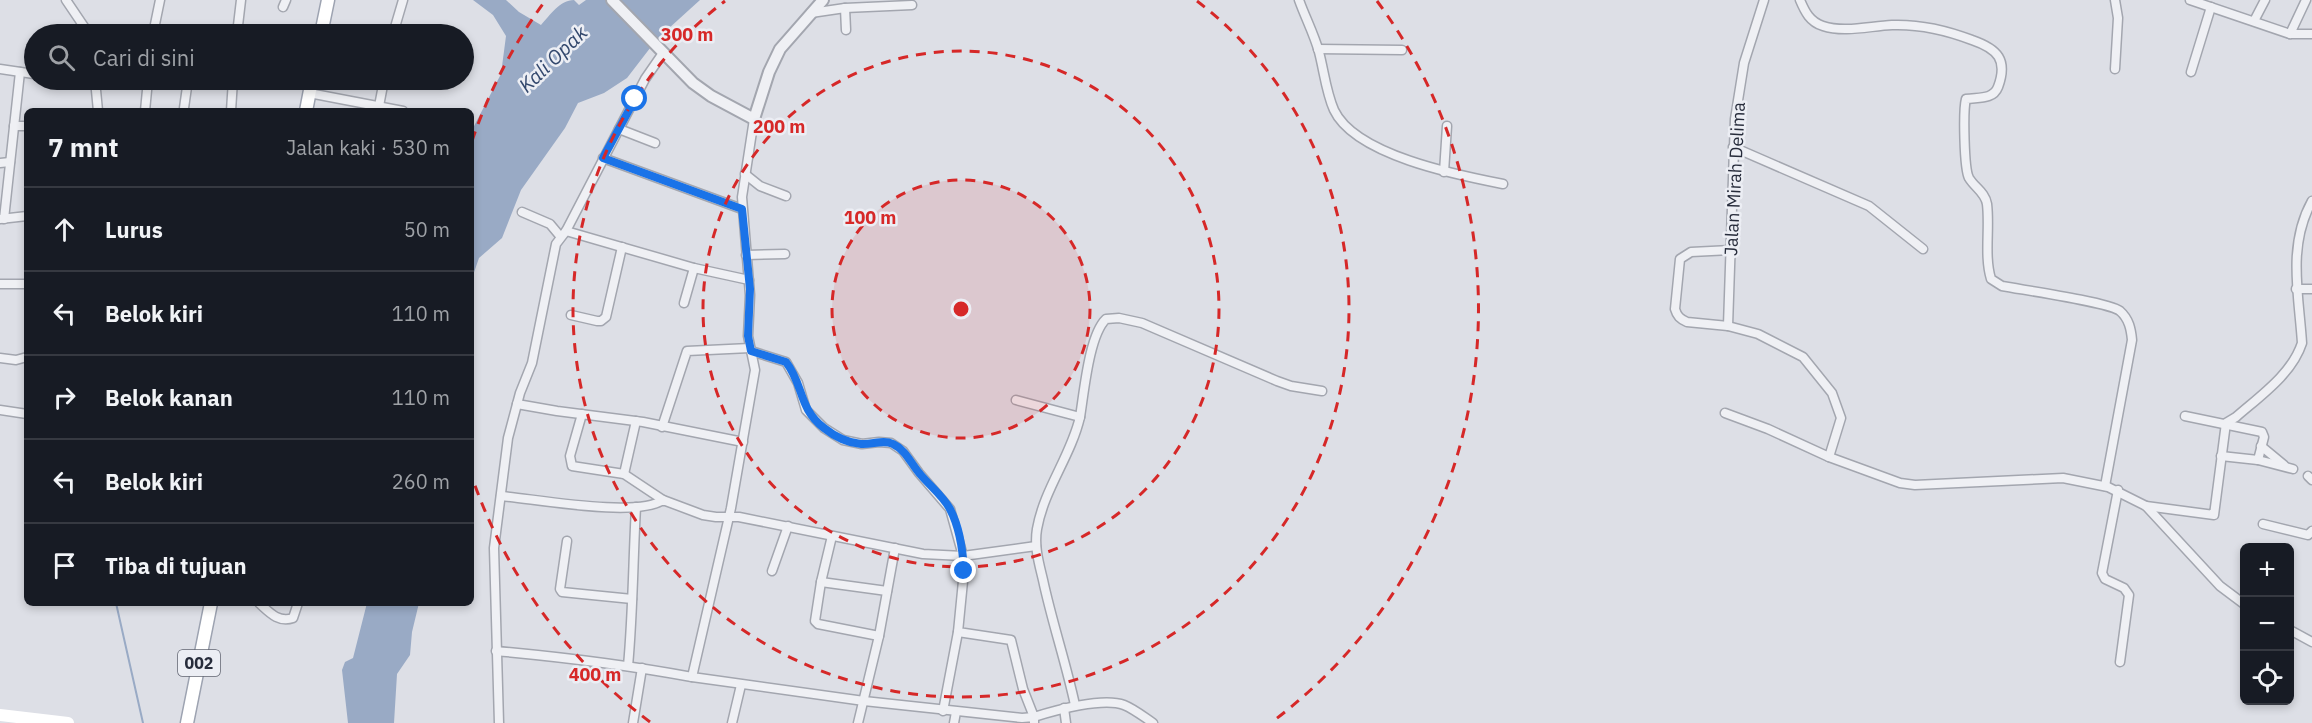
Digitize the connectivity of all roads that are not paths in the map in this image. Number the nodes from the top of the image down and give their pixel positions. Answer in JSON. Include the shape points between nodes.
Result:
{"nodes":[{"id":1,"x":66,"y":0,"type":"edge"},
{"id":2,"x":160,"y":0,"type":"edge"},
{"id":3,"x":241,"y":0,"type":"edge"},
{"id":4,"x":328,"y":0,"type":"edge"},
{"id":5,"x":403,"y":0,"type":"edge"},
{"id":6,"x":612,"y":0,"type":"edge"},
{"id":7,"x":823,"y":0,"type":"edge"},
{"id":8,"x":1299,"y":0,"type":"edge"},
{"id":9,"x":1764,"y":0,"type":"edge"},
{"id":10,"x":1800,"y":0,"type":"edge"},
{"id":11,"x":2115,"y":0,"type":"edge"},
{"id":12,"x":2190,"y":0,"type":"edge"},
{"id":13,"x":2265,"y":0,"type":"edge"},
{"id":14,"x":2306,"y":0,"type":"edge"},
{"id":15,"x":912,"y":5,"type":"dead end"},
{"id":16,"x":2211,"y":7,"type":"junction"},
{"id":17,"x":845,"y":8,"type":"junction"},
{"id":18,"x":811,"y":13,"type":"junction"},
{"id":19,"x":2254,"y":21,"type":"junction"},
{"id":20,"x":82,"y":24,"type":"edge"},
{"id":21,"x":155,"y":24,"type":"edge"},
{"id":22,"x":238,"y":24,"type":"edge"},
{"id":23,"x":323,"y":24,"type":"edge"},
{"id":24,"x":396,"y":24,"type":"edge"},
{"id":25,"x":846,"y":30,"type":"dead end"},
{"id":26,"x":2290,"y":34,"type":"junction"},
{"id":27,"x":2312,"y":34,"type":"edge"},
{"id":28,"x":1318,"y":49,"type":"junction"},
{"id":29,"x":1402,"y":50,"type":"dead end"},
{"id":30,"x":662,"y":53,"type":"junction"},
{"id":31,"x":0,"y":69,"type":"edge"},
{"id":32,"x":2115,"y":69,"type":"dead end"},
{"id":33,"x":20,"y":72,"type":"junction"},
{"id":34,"x":2191,"y":72,"type":"dead end"},
{"id":35,"x":24,"y":73,"type":"edge"},
{"id":36,"x":97,"y":90,"type":"edge"},
{"id":37,"x":147,"y":90,"type":"edge"},
{"id":38,"x":187,"y":90,"type":"edge"},
{"id":39,"x":232,"y":90,"type":"edge"},
{"id":40,"x":310,"y":90,"type":"edge"},
{"id":41,"x":382,"y":90,"type":"edge"},
{"id":42,"x":309,"y":93,"type":"junction"},
{"id":43,"x":379,"y":106,"type":"junction"},
{"id":44,"x":98,"y":108,"type":"edge"},
{"id":45,"x":145,"y":108,"type":"edge"},
{"id":46,"x":184,"y":108,"type":"dead end"},
{"id":47,"x":231,"y":108,"type":"edge"},
{"id":48,"x":306,"y":108,"type":"edge"},
{"id":49,"x":386,"y":108,"type":"edge"},
{"id":50,"x":754,"y":119,"type":"junction"},
{"id":51,"x":14,"y":126,"type":"junction"},
{"id":52,"x":24,"y":126,"type":"edge"},
{"id":53,"x":1447,"y":126,"type":"dead end"},
{"id":54,"x":619,"y":129,"type":"junction"},
{"id":55,"x":655,"y":143,"type":"dead end"},
{"id":56,"x":1733,"y":147,"type":"junction"},
{"id":57,"x":603,"y":158,"type":"junction"},
{"id":58,"x":10,"y":162,"type":"junction"},
{"id":59,"x":0,"y":163,"type":"edge"},
{"id":60,"x":1444,"y":172,"type":"junction"},
{"id":61,"x":745,"y":174,"type":"junction"},
{"id":62,"x":1503,"y":184,"type":"dead end"},
{"id":63,"x":786,"y":196,"type":"dead end"},
{"id":64,"x":2312,"y":201,"type":"edge"},
{"id":65,"x":742,"y":209,"type":"junction"},
{"id":66,"x":522,"y":212,"type":"dead end"},
{"id":67,"x":24,"y":216,"type":"edge"},
{"id":68,"x":2,"y":219,"type":"edge"},
{"id":69,"x":563,"y":234,"type":"junction"},
{"id":70,"x":622,"y":247,"type":"junction"},
{"id":71,"x":1923,"y":249,"type":"dead end"},
{"id":72,"x":1731,"y":250,"type":"junction"},
{"id":73,"x":785,"y":254,"type":"dead end"},
{"id":74,"x":746,"y":255,"type":"junction"},
{"id":75,"x":694,"y":268,"type":"junction"},
{"id":76,"x":748,"y":280,"type":"junction"},
{"id":77,"x":0,"y":284,"type":"edge"},
{"id":78,"x":24,"y":284,"type":"edge"},
{"id":79,"x":2296,"y":289,"type":"junction"},
{"id":80,"x":2312,"y":290,"type":"edge"},
{"id":81,"x":684,"y":303,"type":"dead end"},
{"id":82,"x":572,"y":315,"type":"dead end"},
{"id":83,"x":1728,"y":326,"type":"junction"},
{"id":84,"x":750,"y":350,"type":"junction"},
{"id":85,"x":0,"y":358,"type":"edge"},
{"id":86,"x":24,"y":358,"type":"edge"},
{"id":87,"x":1322,"y":391,"type":"dead end"},
{"id":88,"x":1017,"y":400,"type":"dead end"},
{"id":89,"x":517,"y":404,"type":"junction"},
{"id":90,"x":0,"y":411,"type":"edge"},
{"id":91,"x":1725,"y":413,"type":"dead end"},
{"id":92,"x":24,"y":414,"type":"edge"},
{"id":93,"x":582,"y":414,"type":"junction"},
{"id":94,"x":2185,"y":416,"type":"dead end"},
{"id":95,"x":1080,"y":417,"type":"junction"},
{"id":96,"x":636,"y":421,"type":"junction"},
{"id":97,"x":2226,"y":423,"type":"junction"},
{"id":98,"x":662,"y":427,"type":"junction"},
{"id":99,"x":743,"y":442,"type":"junction"},
{"id":100,"x":2261,"y":446,"type":"junction"},
{"id":101,"x":2222,"y":456,"type":"junction"},
{"id":102,"x":1829,"y":457,"type":"junction"},
{"id":103,"x":2258,"y":460,"type":"junction"},
{"id":104,"x":624,"y":474,"type":"junction"},
{"id":105,"x":2104,"y":486,"type":"junction"},
{"id":106,"x":2118,"y":490,"type":"junction"},
{"id":107,"x":501,"y":496,"type":"junction"},
{"id":108,"x":663,"y":500,"type":"junction"},
{"id":109,"x":2146,"y":506,"type":"junction"},
{"id":110,"x":636,"y":507,"type":"junction"},
{"id":111,"x":729,"y":518,"type":"junction"},
{"id":112,"x":2263,"y":524,"type":"dead end"},
{"id":113,"x":788,"y":526,"type":"junction"},
{"id":114,"x":2312,"y":531,"type":"edge"},
{"id":115,"x":832,"y":536,"type":"junction"},
{"id":116,"x":567,"y":541,"type":"dead end"},
{"id":117,"x":1036,"y":546,"type":"junction"},
{"id":118,"x":895,"y":548,"type":"junction"},
{"id":119,"x":963,"y":556,"type":"junction"},
{"id":120,"x":772,"y":571,"type":"dead end"},
{"id":121,"x":822,"y":582,"type":"junction"},
{"id":122,"x":887,"y":591,"type":"junction"},
{"id":123,"x":632,"y":599,"type":"junction"},
{"id":124,"x":2240,"y":601,"type":"edge"},
{"id":125,"x":209,"y":606,"type":"edge"},
{"id":126,"x":263,"y":606,"type":"edge"},
{"id":127,"x":297,"y":606,"type":"edge"},
{"id":128,"x":958,"y":632,"type":"junction"},
{"id":129,"x":2294,"y":632,"type":"edge"},
{"id":130,"x":879,"y":636,"type":"junction"},
{"id":131,"x":2311,"y":640,"type":"edge"},
{"id":132,"x":496,"y":651,"type":"junction"},
{"id":133,"x":2121,"y":662,"type":"dead end"},
{"id":134,"x":628,"y":666,"type":"junction"},
{"id":135,"x":642,"y":668,"type":"junction"},
{"id":136,"x":692,"y":677,"type":"junction"},
{"id":137,"x":741,"y":686,"type":"junction"},
{"id":138,"x":864,"y":701,"type":"junction"},
{"id":139,"x":1075,"y":705,"type":"junction"},
{"id":140,"x":1064,"y":708,"type":"junction"},
{"id":141,"x":943,"y":711,"type":"junction"},
{"id":142,"x":956,"y":712,"type":"junction"},
{"id":143,"x":0,"y":715,"type":"edge"},
{"id":144,"x":1034,"y":720,"type":"edge"},
{"id":145,"x":186,"y":722,"type":"edge"},
{"id":146,"x":68,"y":723,"type":"edge"},
{"id":147,"x":499,"y":723,"type":"edge"},
{"id":148,"x":633,"y":723,"type":"edge"},
{"id":149,"x":732,"y":723,"type":"edge"},
{"id":150,"x":858,"y":723,"type":"edge"},
{"id":151,"x":954,"y":723,"type":"edge"},
{"id":152,"x":1066,"y":723,"type":"edge"},
{"id":153,"x":1153,"y":723,"type":"edge"}],
"edges":[{"from":1,"to":20,"type":"street"},
{"from":2,"to":21,"type":"street"},
{"from":3,"to":22,"type":"street"},
{"from":4,"to":23,"type":"main road"},
{"from":5,"to":24,"type":"street"},
{"from":6,"to":30,"type":"street"},
{"from":7,"to":18,"type":"street"},
{"from":8,"to":28,"type":"street"},
{"from":9,"to":56,"type":"street","name":"Jalan Mirah Delima","via":[[1744,63]]},
{"from":10,"to":105,"type":"street","via":[[1811,21],[1822,26],[1929,27],[1978,42],[1999,55],[2003,67],[1997,90],[1988,97],[1966,99],[1964,110],[1967,173],[1987,205],[1991,279],[2002,286],[2114,307],[2129,321],[2132,330]]},
{"from":11,"to":32,"type":"street"},
{"from":12,"to":16,"type":"street"},
{"from":13,"to":19,"type":"street"},
{"from":14,"to":26,"type":"street"},
{"from":15,"to":17,"type":"street"},
{"from":16,"to":19,"type":"street"},
{"from":16,"to":34,"type":"street"},
{"from":17,"to":18,"type":"street"},
{"from":17,"to":25,"type":"street"},
{"from":18,"to":50,"type":"street","via":[[780,49]]},
{"from":19,"to":26,"type":"street"},
{"from":26,"to":27,"type":"street"},
{"from":28,"to":29,"type":"street"},
{"from":28,"to":60,"type":"street","via":[[1335,112],[1356,136],[1382,150]]},
{"from":30,"to":50,"type":"street","via":[[702,90]]},
{"from":30,"to":54,"type":"street"},
{"from":31,"to":33,"type":"street"},
{"from":33,"to":35,"type":"street"},
{"from":33,"to":51,"type":"street"},
{"from":36,"to":44,"type":"street"},
{"from":37,"to":45,"type":"street"},
{"from":38,"to":46,"type":"street"},
{"from":39,"to":47,"type":"street"},
{"from":40,"to":42,"type":"main road"},
{"from":41,"to":43,"type":"street"},
{"from":42,"to":43,"type":"street"},
{"from":42,"to":48,"type":"main road"},
{"from":43,"to":49,"type":"street"},
{"from":50,"to":61,"type":"street"},
{"from":51,"to":52,"type":"street"},
{"from":51,"to":58,"type":"street"},
{"from":53,"to":60,"type":"street"},
{"from":54,"to":55,"type":"street"},
{"from":54,"to":57,"type":"street"},
{"from":56,"to":71,"type":"street","via":[[1869,206]]},
{"from":56,"to":72,"type":"street","name":"Jalan Mirah Delima"},
{"from":57,"to":65,"type":"street"},
{"from":57,"to":69,"type":"street"},
{"from":58,"to":59,"type":"street"},
{"from":58,"to":68,"type":"street"},
{"from":60,"to":62,"type":"street"},
{"from":61,"to":63,"type":"street","via":[[760,186]]},
{"from":61,"to":65,"type":"street"},
{"from":64,"to":79,"type":"street","via":[[2299,233]]},
{"from":65,"to":74,"type":"street"},
{"from":66,"to":69,"type":"street"},
{"from":67,"to":68,"type":"street"},
{"from":69,"to":70,"type":"street"},
{"from":69,"to":89,"type":"street","via":[[556,244],[532,363]]},
{"from":70,"to":75,"type":"street"},
{"from":70,"to":82,"type":"street","via":[[606,317],[597,321]]},
{"from":72,"to":83,"type":"street","name":"Jalan Mirah Delima"},
{"from":72,"to":83,"type":"street","via":[[1691,252],[1680,259],[1675,309],[1681,320],[1687,322]]},
{"from":73,"to":74,"type":"street"},
{"from":74,"to":76,"type":"street"},
{"from":75,"to":76,"type":"street"},
{"from":75,"to":81,"type":"street"},
{"from":76,"to":84,"type":"street"},
{"from":77,"to":78,"type":"street"},
{"from":79,"to":80,"type":"street"},
{"from":79,"to":97,"type":"street","via":[[2302,343],[2297,357]]},
{"from":83,"to":102,"type":"street","via":[[1758,334],[1803,357],[1832,393],[1841,418]]},
{"from":84,"to":98,"type":"street","via":[[687,351]]},
{"from":84,"to":99,"type":"street","via":[[755,370]]},
{"from":84,"to":119,"type":"street","via":[[786,362],[806,410],[824,428],[843,440],[891,443],[903,451],[950,509]]},
{"from":85,"to":86,"type":"street"},
{"from":87,"to":95,"type":"street","via":[[1277,381],[1142,323],[1106,319],[1100,325],[1090,359]]},
{"from":88,"to":95,"type":"street"},
{"from":89,"to":93,"type":"street"},
{"from":89,"to":107,"type":"street","via":[[508,438]]},
{"from":90,"to":92,"type":"street"},
{"from":91,"to":102,"type":"street"},
{"from":93,"to":96,"type":"street"},
{"from":93,"to":104,"type":"street","via":[[570,456],[572,466]]},
{"from":94,"to":97,"type":"street"},
{"from":95,"to":117,"type":"street","via":[[1053,479],[1037,528]]},
{"from":96,"to":98,"type":"street"},
{"from":96,"to":104,"type":"street"},
{"from":97,"to":100,"type":"street","via":[[2262,432]]},
{"from":97,"to":101,"type":"street"},
{"from":98,"to":99,"type":"street"},
{"from":99,"to":111,"type":"street"},
{"from":100,"to":103,"type":"street"},
{"from":100,"to":103,"type":"street","via":[[2290,468]]},
{"from":101,"to":103,"type":"street"},
{"from":101,"to":109,"type":"street","via":[[2214,515]]},
{"from":102,"to":105,"type":"street","via":[[1915,485],[2063,478]]},
{"from":104,"to":108,"type":"street"},
{"from":105,"to":106,"type":"street"},
{"from":106,"to":109,"type":"street"},
{"from":106,"to":133,"type":"street","via":[[2102,573],[2104,579],[2124,588],[2129,595]]},
{"from":107,"to":110,"type":"street"},
{"from":107,"to":132,"type":"street","via":[[494,548]]},
{"from":108,"to":110,"type":"street"},
{"from":108,"to":111,"type":"street","via":[[703,515]]},
{"from":109,"to":124,"type":"street","via":[[2220,586]]},
{"from":110,"to":123,"type":"street"},
{"from":111,"to":113,"type":"street"},
{"from":111,"to":136,"type":"street"},
{"from":112,"to":114,"type":"street","via":[[2308,535]]},
{"from":113,"to":115,"type":"street"},
{"from":113,"to":120,"type":"street"},
{"from":115,"to":118,"type":"street"},
{"from":115,"to":121,"type":"street"},
{"from":116,"to":123,"type":"street","via":[[562,592]]},
{"from":117,"to":119,"type":"street"},
{"from":117,"to":139,"type":"street","via":[[1050,616]]},
{"from":118,"to":119,"type":"street"},
{"from":118,"to":122,"type":"street"},
{"from":119,"to":128,"type":"street"},
{"from":121,"to":122,"type":"street"},
{"from":121,"to":130,"type":"street","via":[[816,623]]},
{"from":122,"to":130,"type":"street"},
{"from":123,"to":134,"type":"street"},
{"from":125,"to":145,"type":"main road","number":"002"},
{"from":126,"to":127,"type":"street","via":[[276,617],[288,620],[293,618]]},
{"from":128,"to":141,"type":"street"},
{"from":128,"to":144,"type":"street","via":[[1011,640]]},
{"from":129,"to":131,"type":"street"},
{"from":130,"to":138,"type":"street"},
{"from":132,"to":134,"type":"street"},
{"from":132,"to":147,"type":"street"},
{"from":134,"to":135,"type":"street"},
{"from":135,"to":136,"type":"street"},
{"from":135,"to":148,"type":"street"},
{"from":136,"to":137,"type":"street"},
{"from":137,"to":138,"type":"street"},
{"from":137,"to":149,"type":"street"},
{"from":138,"to":141,"type":"street"},
{"from":138,"to":150,"type":"street"},
{"from":139,"to":140,"type":"street"},
{"from":139,"to":153,"type":"street","via":[[1124,705]]},
{"from":140,"to":144,"type":"street"},
{"from":140,"to":152,"type":"street"},
{"from":141,"to":142,"type":"street"},
{"from":142,"to":144,"type":"street"},
{"from":142,"to":151,"type":"street"},
{"from":143,"to":146,"type":"main road"}]}
